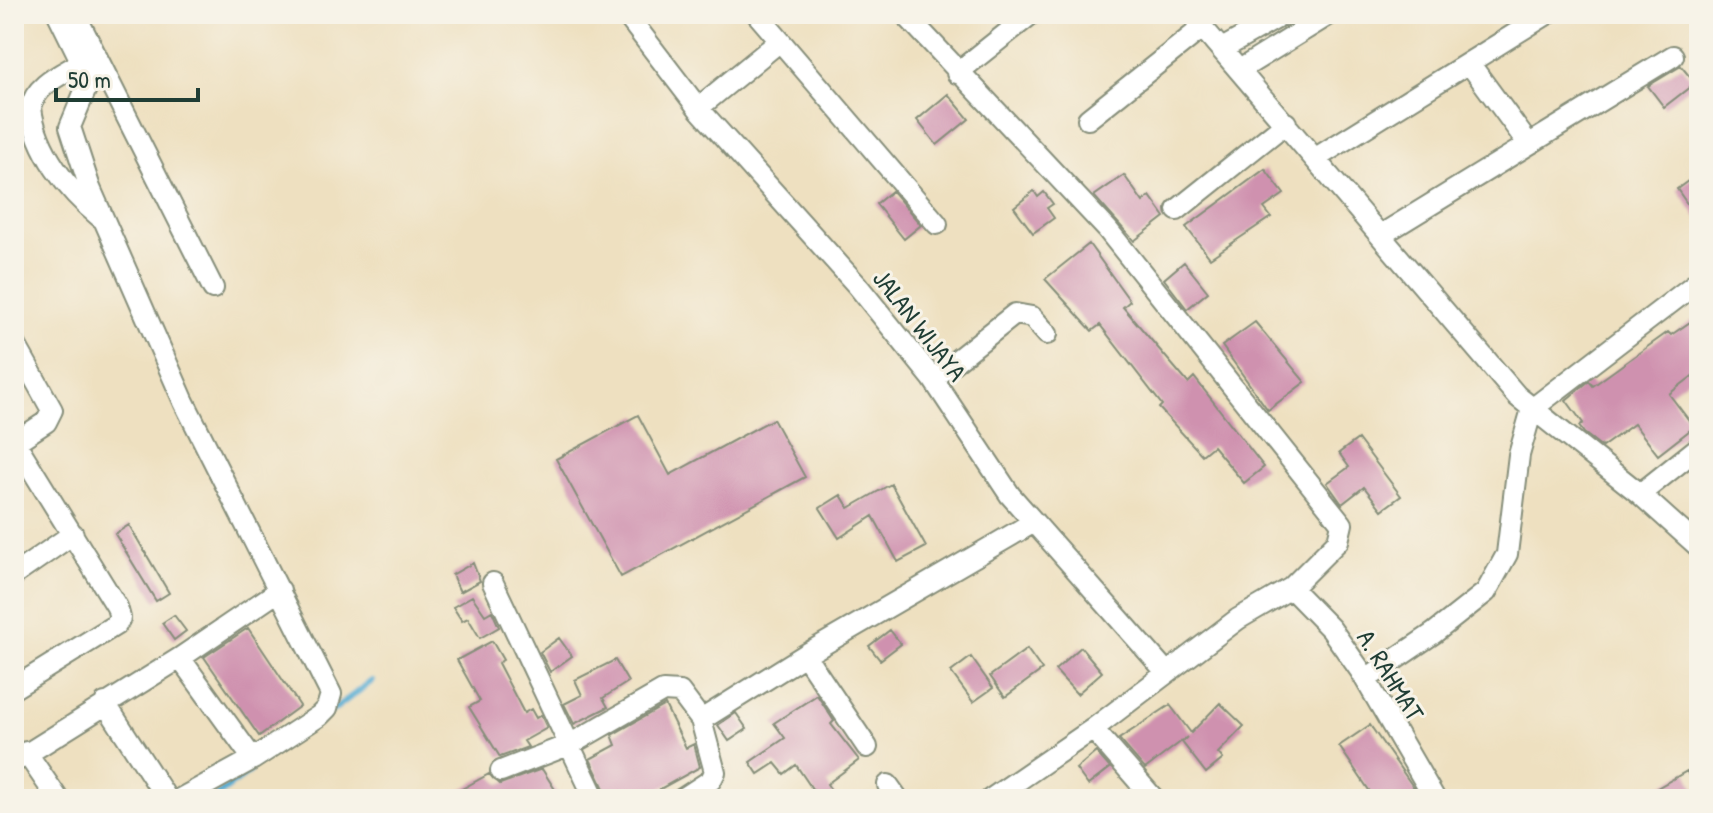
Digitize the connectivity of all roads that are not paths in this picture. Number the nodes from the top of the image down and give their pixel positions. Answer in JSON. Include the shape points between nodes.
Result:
{"nodes":[{"id":1,"x":58,"y":14,"type":"edge"},
{"id":2,"x":75,"y":14,"type":"edge"},
{"id":3,"x":626,"y":14,"type":"edge"},
{"id":4,"x":757,"y":14,"type":"edge"},
{"id":5,"x":905,"y":14,"type":"edge"},
{"id":6,"x":1031,"y":14,"type":"edge"},
{"id":7,"x":1284,"y":14,"type":"edge"},
{"id":8,"x":1330,"y":14,"type":"edge"},
{"id":9,"x":1547,"y":14,"type":"edge"},
{"id":10,"x":1197,"y":21,"type":"edge"},
{"id":11,"x":780,"y":41,"type":"junction"},
{"id":12,"x":1222,"y":49,"type":"junction"},
{"id":13,"x":1673,"y":56,"type":"dead end"},
{"id":14,"x":82,"y":62,"type":"junction"},
{"id":15,"x":1469,"y":63,"type":"junction"},
{"id":16,"x":1241,"y":69,"type":"junction"},
{"id":17,"x":957,"y":73,"type":"junction"},
{"id":18,"x":698,"y":108,"type":"junction"},
{"id":19,"x":1088,"y":119,"type":"dead end"},
{"id":20,"x":1286,"y":123,"type":"junction"},
{"id":21,"x":1527,"y":142,"type":"junction"},
{"id":22,"x":1316,"y":158,"type":"junction"},
{"id":23,"x":1177,"y":210,"type":"dead end"},
{"id":24,"x":103,"y":220,"type":"junction"},
{"id":25,"x":937,"y":224,"type":"dead end"},
{"id":26,"x":1381,"y":235,"type":"junction"},
{"id":27,"x":1699,"y":281,"type":"edge"},
{"id":28,"x":213,"y":288,"type":"dead end"},
{"id":29,"x":1047,"y":334,"type":"dead end"},
{"id":30,"x":14,"y":342,"type":"edge"},
{"id":31,"x":933,"y":379,"type":"junction"},
{"id":32,"x":1532,"y":409,"type":"junction"},
{"id":33,"x":15,"y":442,"type":"edge"},
{"id":34,"x":1699,"y":447,"type":"edge"},
{"id":35,"x":1640,"y":494,"type":"junction"},
{"id":36,"x":1034,"y":522,"type":"junction"},
{"id":37,"x":73,"y":534,"type":"junction"},
{"id":38,"x":1699,"y":547,"type":"edge"},
{"id":39,"x":14,"y":575,"type":"edge"},
{"id":40,"x":493,"y":583,"type":"dead end"},
{"id":41,"x":1291,"y":588,"type":"junction"},
{"id":42,"x":280,"y":590,"type":"junction"},
{"id":43,"x":805,"y":655,"type":"junction"},
{"id":44,"x":180,"y":658,"type":"junction"},
{"id":45,"x":1167,"y":673,"type":"junction"},
{"id":46,"x":1366,"y":679,"type":"junction"},
{"id":47,"x":14,"y":688,"type":"edge"},
{"id":48,"x":105,"y":703,"type":"junction"},
{"id":49,"x":701,"y":720,"type":"junction"},
{"id":50,"x":1093,"y":729,"type":"junction"},
{"id":51,"x":571,"y":744,"type":"junction"},
{"id":52,"x":867,"y":747,"type":"dead end"},
{"id":53,"x":20,"y":757,"type":"edge"},
{"id":54,"x":253,"y":759,"type":"junction"},
{"id":55,"x":501,"y":771,"type":"dead end"},
{"id":56,"x":58,"y":799,"type":"edge"},
{"id":57,"x":167,"y":799,"type":"edge"},
{"id":58,"x":180,"y":799,"type":"edge"},
{"id":59,"x":595,"y":799,"type":"edge"},
{"id":60,"x":682,"y":799,"type":"edge"},
{"id":61,"x":991,"y":799,"type":"edge"},
{"id":62,"x":1154,"y":799,"type":"edge"},
{"id":63,"x":1435,"y":799,"type":"edge"}],
"edges":[{"from":1,"to":14,"type":"street"},
{"from":2,"to":28,"type":"street"},
{"from":3,"to":18,"type":"street","name":"JALAN WIJAYA"},
{"from":4,"to":11,"type":"street"},
{"from":5,"to":17,"type":"street"},
{"from":6,"to":17,"type":"street"},
{"from":7,"to":12,"type":"street"},
{"from":8,"to":16,"type":"street"},
{"from":9,"to":15,"type":"street"},
{"from":10,"to":12,"type":"street"},
{"from":10,"to":19,"type":"street"},
{"from":11,"to":18,"type":"street"},
{"from":11,"to":25,"type":"street"},
{"from":12,"to":16,"type":"street"},
{"from":13,"to":21,"type":"street"},
{"from":14,"to":24,"type":"street","via":[[90,84],[70,127]]},
{"from":14,"to":24,"type":"street","via":[[37,93],[32,116],[64,181]]},
{"from":15,"to":21,"type":"street"},
{"from":15,"to":22,"type":"street"},
{"from":16,"to":20,"type":"street"},
{"from":17,"to":41,"type":"street","via":[[1107,229],[1336,513],[1342,524],[1338,541]]},
{"from":18,"to":31,"type":"street","name":"JALAN WIJAYA","via":[[857,285]]},
{"from":20,"to":22,"type":"street"},
{"from":20,"to":23,"type":"street"},
{"from":21,"to":26,"type":"street"},
{"from":22,"to":26,"type":"street"},
{"from":24,"to":42,"type":"street","via":[[184,402]]},
{"from":26,"to":32,"type":"street"},
{"from":27,"to":32,"type":"street"},
{"from":29,"to":31,"type":"street","via":[[1032,317],[1015,314]]},
{"from":30,"to":33,"type":"street","via":[[52,410],[46,422]]},
{"from":31,"to":36,"type":"street","name":"JALAN WIJAYA","via":[[1010,495]]},
{"from":32,"to":35,"type":"street"},
{"from":32,"to":46,"type":"street","via":[[1519,455],[1507,554],[1486,592]]},
{"from":33,"to":37,"type":"street"},
{"from":34,"to":35,"type":"street"},
{"from":35,"to":38,"type":"street"},
{"from":36,"to":43,"type":"street"},
{"from":36,"to":45,"type":"street","name":"JALAN WIJAYA"},
{"from":37,"to":39,"type":"street"},
{"from":37,"to":47,"type":"street","via":[[120,618]]},
{"from":40,"to":51,"type":"street"},
{"from":41,"to":45,"type":"street","via":[[1238,619]]},
{"from":41,"to":46,"type":"street","name":"A. RAHMAT","via":[[1331,629]]},
{"from":42,"to":44,"type":"street"},
{"from":42,"to":54,"type":"street","via":[[331,694],[319,716]]},
{"from":43,"to":49,"type":"street"},
{"from":43,"to":52,"type":"street"},
{"from":44,"to":48,"type":"street"},
{"from":44,"to":54,"type":"street"},
{"from":45,"to":50,"type":"street"},
{"from":46,"to":63,"type":"street","name":"A. RAHMAT"},
{"from":48,"to":53,"type":"street"},
{"from":48,"to":57,"type":"street"},
{"from":49,"to":51,"type":"street","via":[[680,692],[663,691]]},
{"from":49,"to":60,"type":"street","via":[[715,772]]},
{"from":50,"to":61,"type":"street"},
{"from":50,"to":62,"type":"street"},
{"from":51,"to":55,"type":"street"},
{"from":51,"to":59,"type":"street"},
{"from":53,"to":56,"type":"street"},
{"from":54,"to":58,"type":"street"}]}
